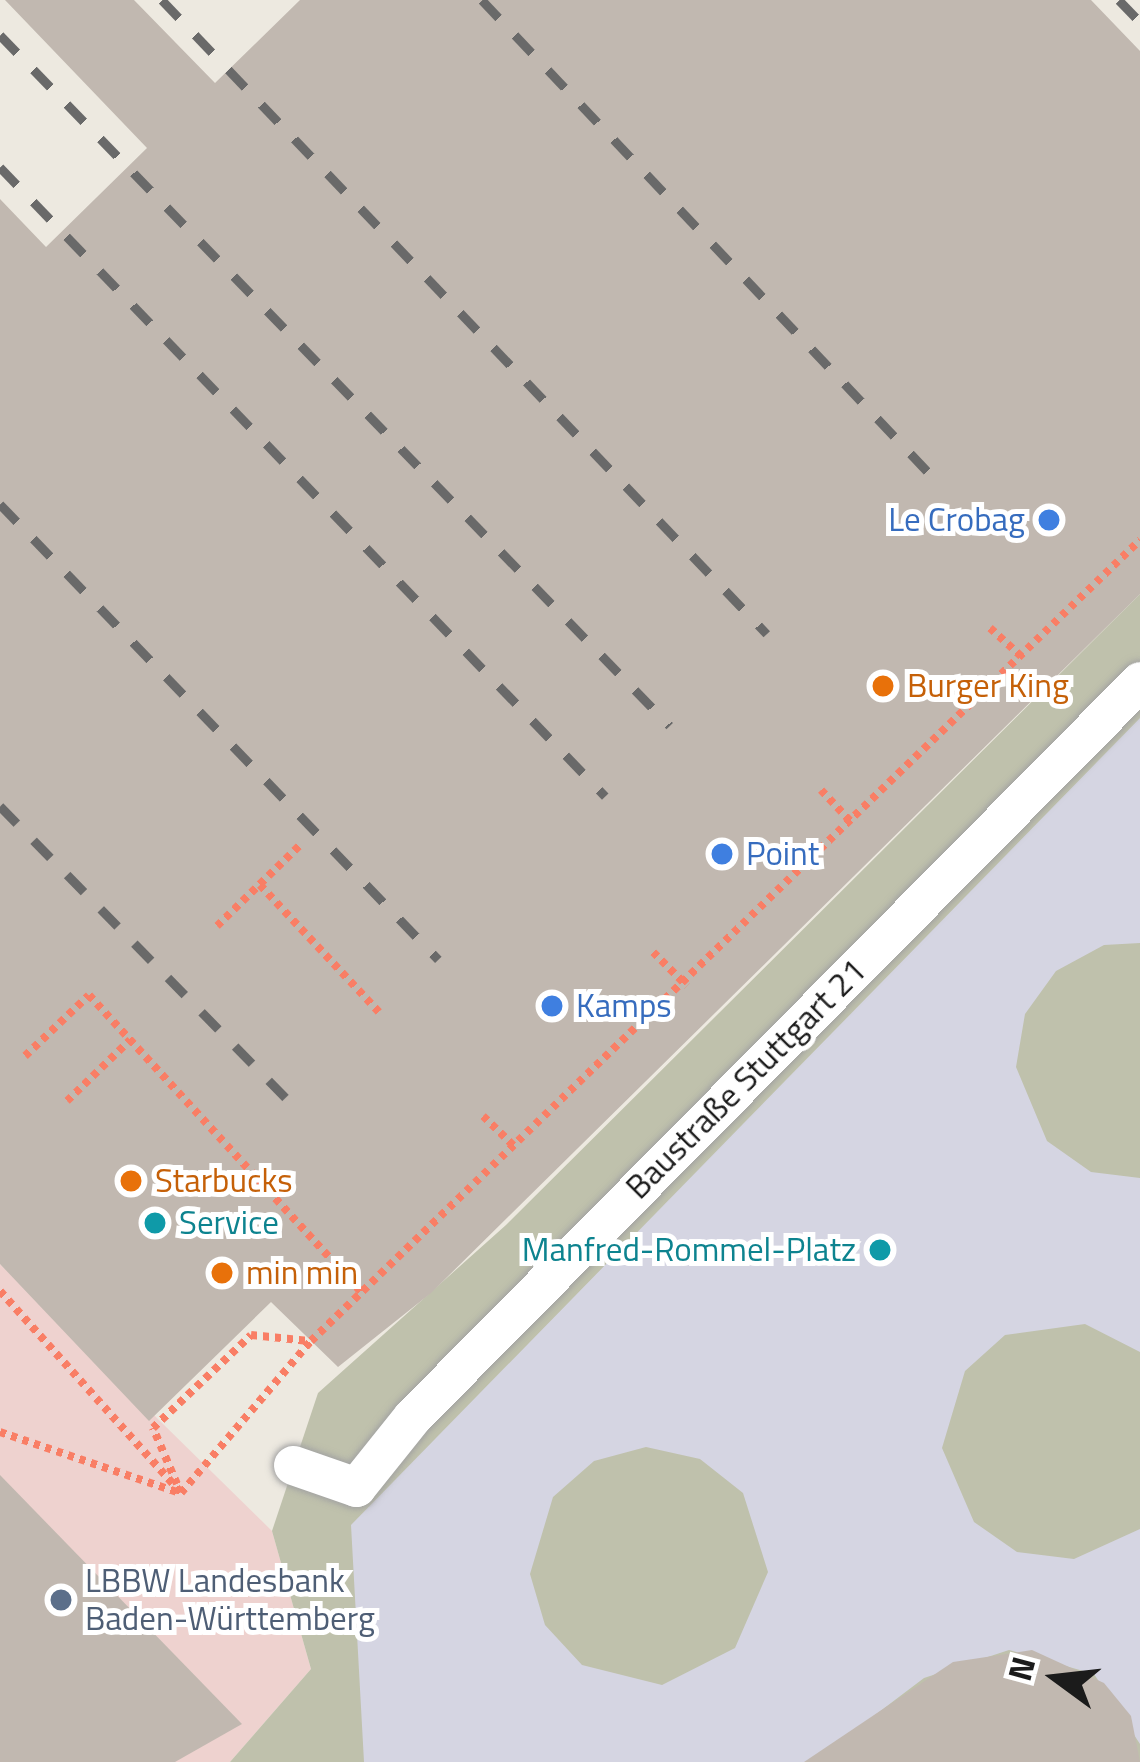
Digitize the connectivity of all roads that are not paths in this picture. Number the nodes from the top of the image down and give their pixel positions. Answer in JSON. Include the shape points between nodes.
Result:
{"nodes":[{"id":1,"x":1140,"y":681,"type":"edge"},
{"id":2,"x":293,"y":1466,"type":"dead end"}],
"edges":[{"from":1,"to":2,"type":"lane","name":"Baustraße Stuttgart 21","via":[[412,1417],[356,1487]]}]}
